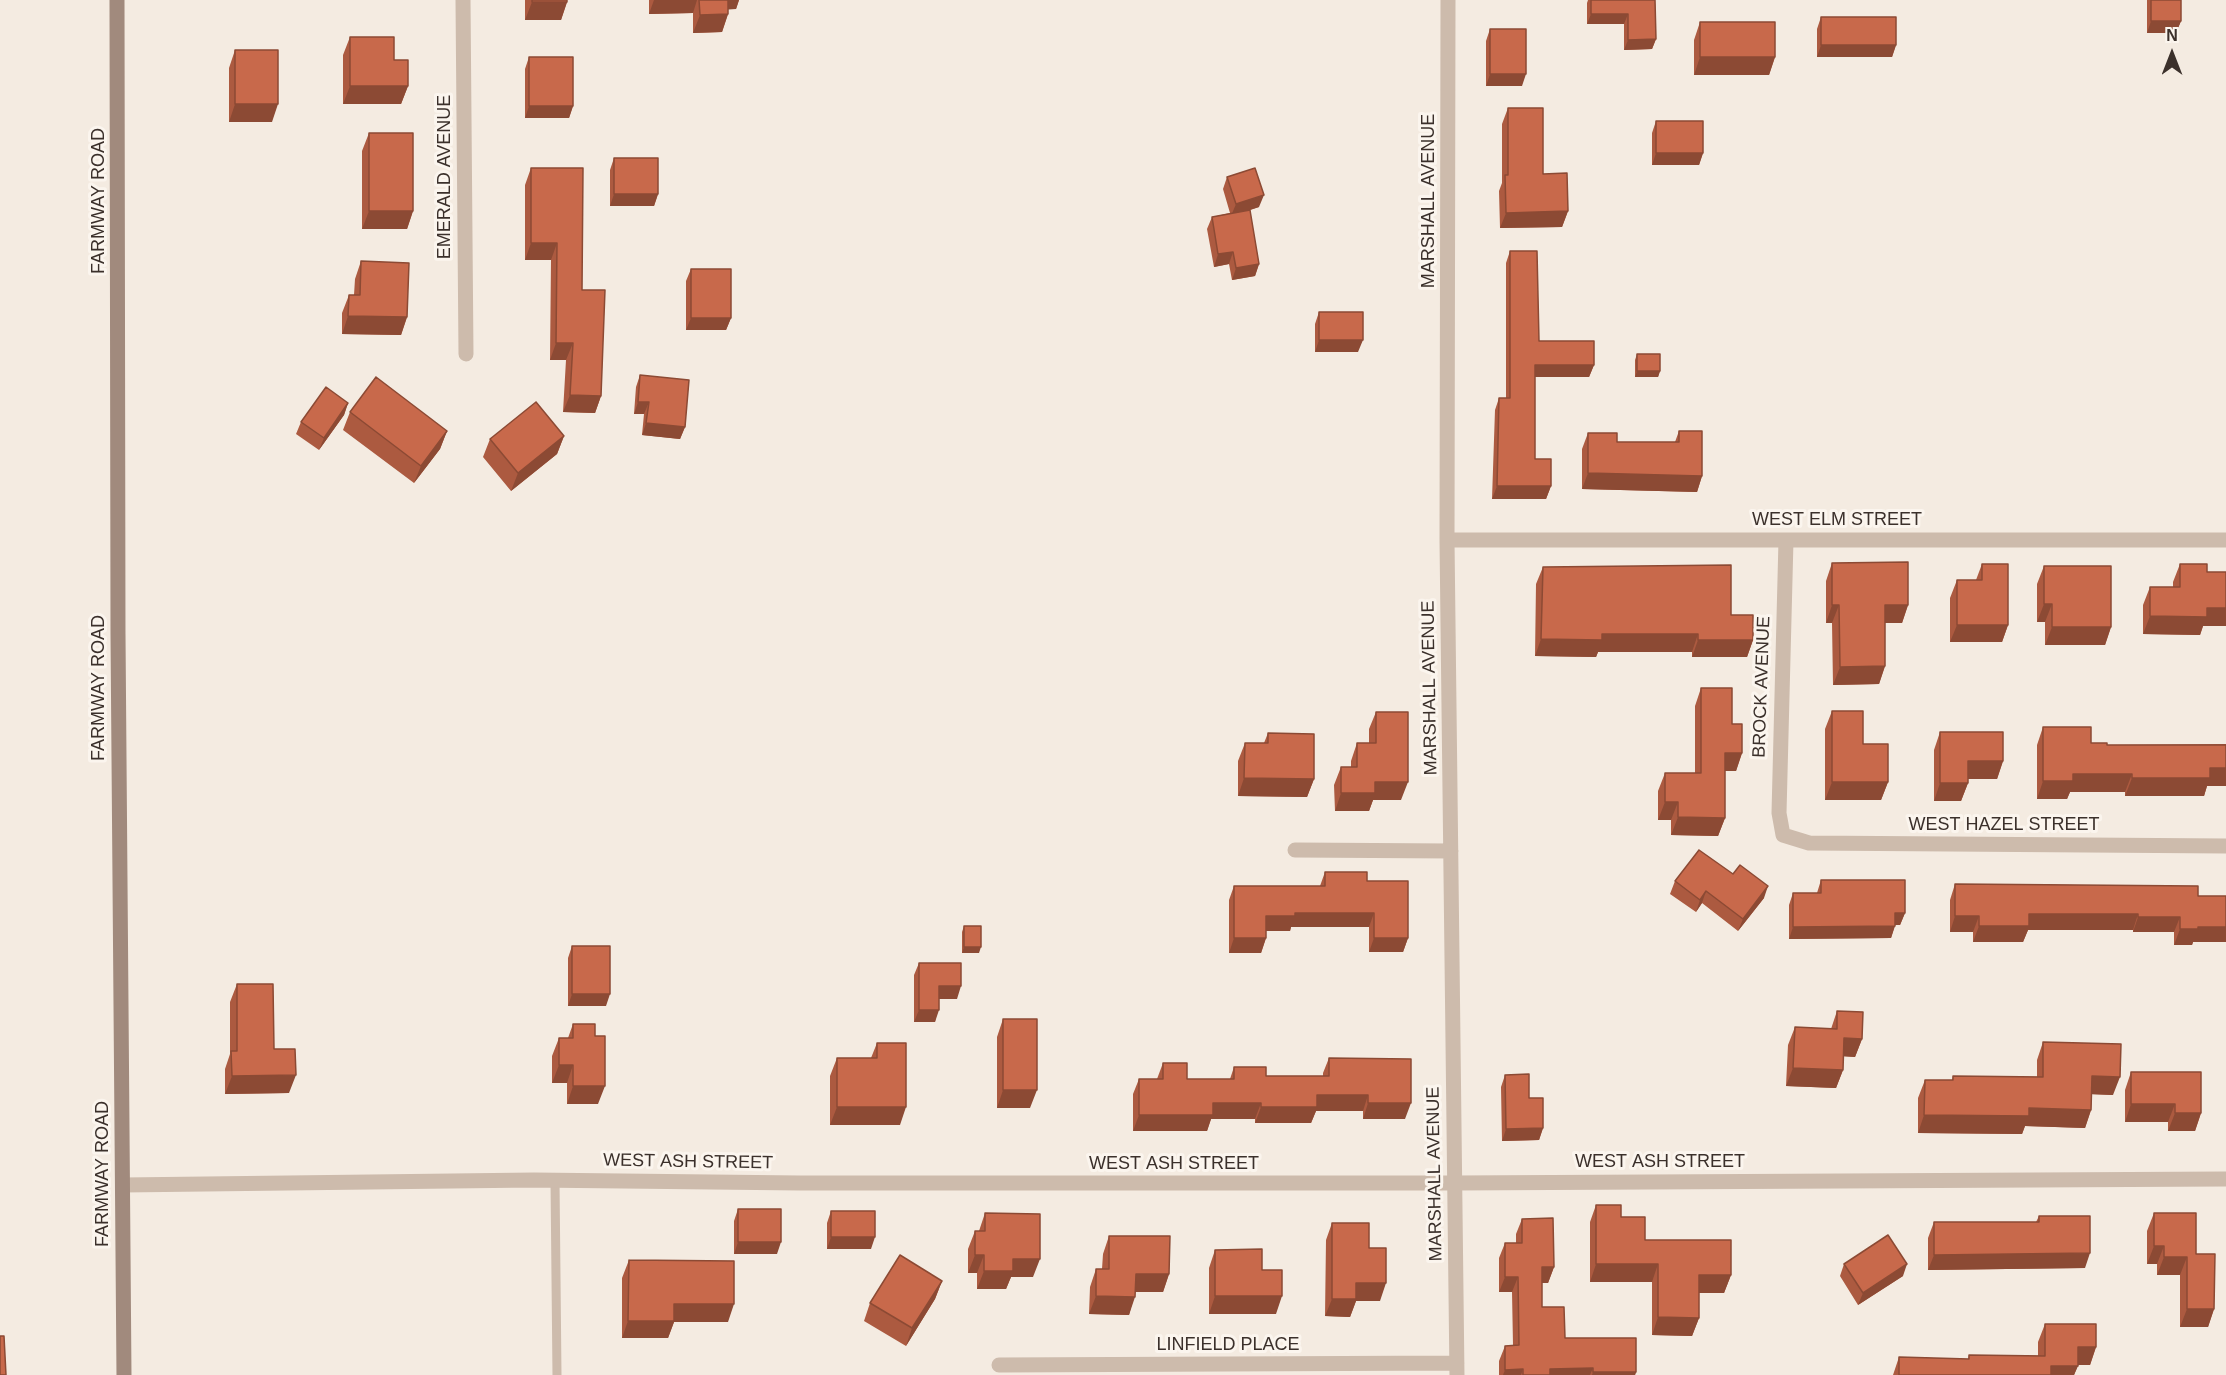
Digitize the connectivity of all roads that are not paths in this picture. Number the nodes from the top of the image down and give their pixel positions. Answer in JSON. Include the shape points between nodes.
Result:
{"nodes":[{"id":1,"x":117,"y":0,"type":"edge"},
{"id":2,"x":463,"y":0,"type":"edge"},
{"id":3,"x":1448,"y":0,"type":"edge"},
{"id":4,"x":466,"y":354,"type":"dead end"},
{"id":5,"x":1447,"y":540,"type":"junction"},
{"id":6,"x":1786,"y":540,"type":"junction"},
{"id":7,"x":2226,"y":540,"type":"edge"},
{"id":8,"x":1783,"y":835,"type":"joint"},
{"id":9,"x":2226,"y":846,"type":"edge"},
{"id":10,"x":1295,"y":850,"type":"dead end"},
{"id":11,"x":1451,"y":851,"type":"junction"},
{"id":12,"x":2226,"y":1179,"type":"edge"},
{"id":13,"x":555,"y":1180,"type":"junction"},
{"id":14,"x":1455,"y":1183,"type":"junction"},
{"id":15,"x":123,"y":1185,"type":"junction"},
{"id":16,"x":999,"y":1365,"type":"dead end"},
{"id":17,"x":1457,"y":1369,"type":"edge"},
{"id":18,"x":124,"y":1375,"type":"edge"},
{"id":19,"x":557,"y":1375,"type":"edge"}],
"edges":[{"from":1,"to":15,"type":"main road","name":"FARMWAY ROAD"},
{"from":2,"to":4,"type":"street","name":"EMERALD AVENUE"},
{"from":3,"to":5,"type":"street","name":"MARSHALL AVENUE"},
{"from":5,"to":6,"type":"street","name":"WEST ELM STREET"},
{"from":5,"to":11,"type":"street","name":"MARSHALL AVENUE"},
{"from":6,"to":7,"type":"street","name":"WEST ELM STREET"},
{"from":6,"to":8,"type":"street","name":"BROCK AVENUE","via":[[1779,813]]},
{"from":8,"to":9,"type":"street","name":"WEST HAZEL STREET","via":[[1809,843]]},
{"from":10,"to":11,"type":"street"},
{"from":11,"to":14,"type":"street","name":"MARSHALL AVENUE"},
{"from":12,"to":14,"type":"street","name":"WEST ASH STREET"},
{"from":13,"to":14,"type":"street","name":"WEST ASH STREET"},
{"from":13,"to":15,"type":"street","name":"WEST ASH STREET"},
{"from":13,"to":19,"type":"lane"},
{"from":14,"to":17,"type":"street","name":"MARSHALL AVENUE"},
{"from":15,"to":18,"type":"main road","name":"FARMWAY ROAD"},
{"from":16,"to":17,"type":"street","name":"LINFIELD PLACE"}]}
